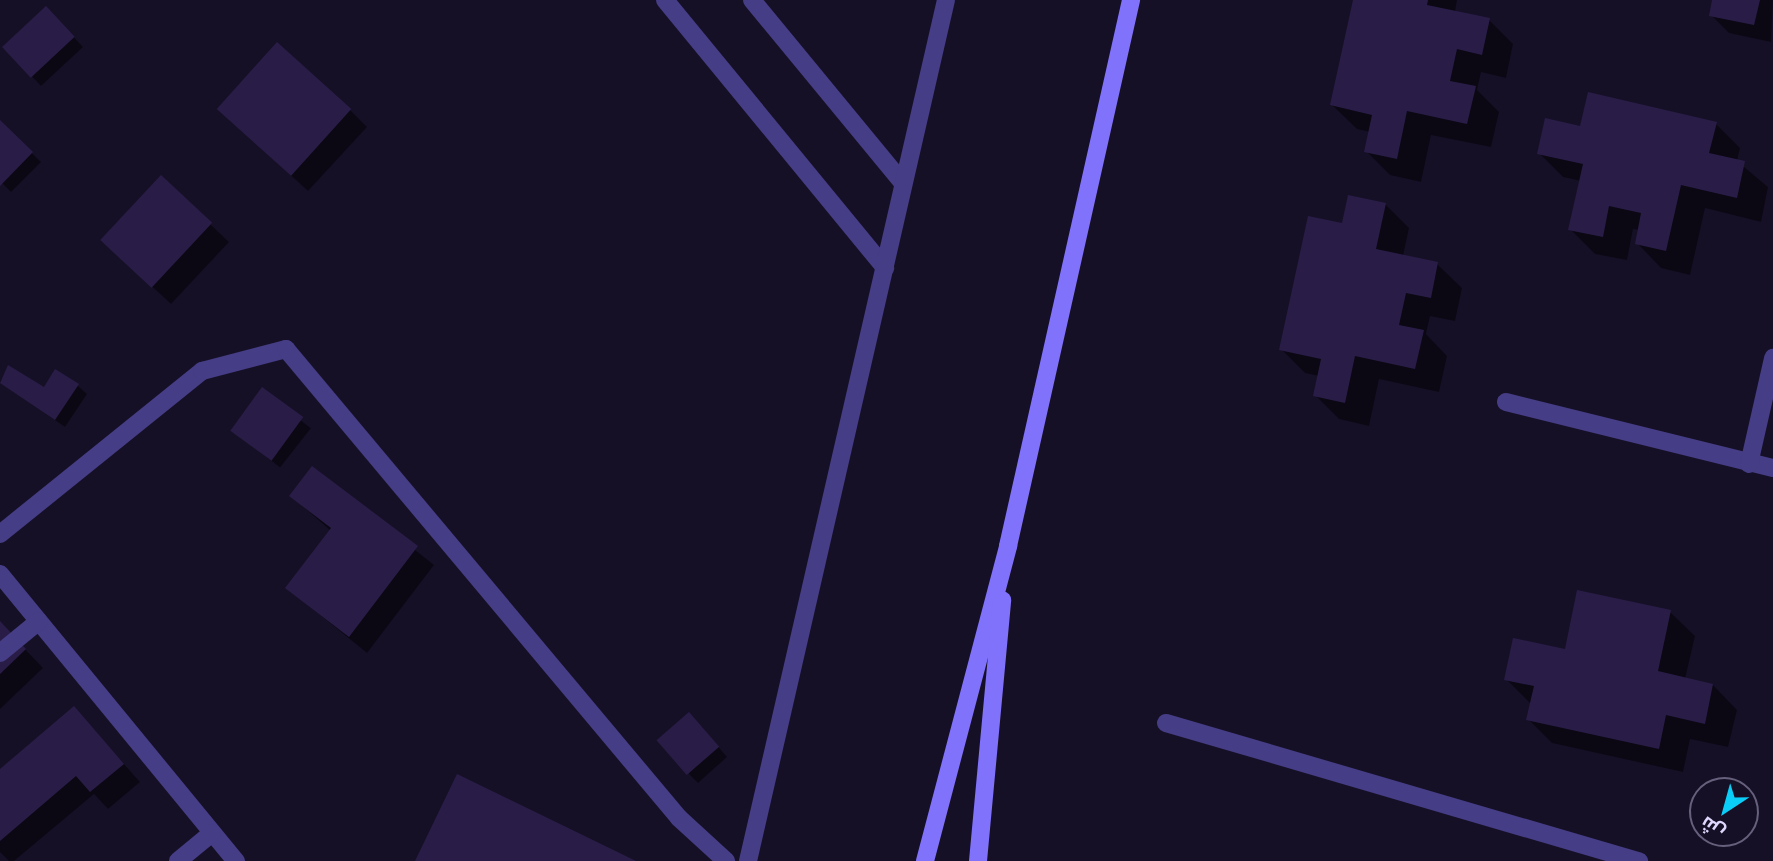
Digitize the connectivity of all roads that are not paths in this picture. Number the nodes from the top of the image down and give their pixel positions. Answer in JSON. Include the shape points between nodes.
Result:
{"nodes":[{"id":1,"x":666,"y":0,"type":"edge"},
{"id":2,"x":752,"y":0,"type":"edge"},
{"id":3,"x":946,"y":0,"type":"edge"},
{"id":4,"x":1131,"y":0,"type":"edge"},
{"id":5,"x":902,"y":182,"type":"junction"},
{"id":6,"x":884,"y":268,"type":"junction"},
{"id":7,"x":1773,"y":358,"type":"edge"},
{"id":8,"x":1506,"y":402,"type":"dead end"},
{"id":9,"x":1749,"y":464,"type":"junction"},
{"id":10,"x":1773,"y":468,"type":"edge"},
{"id":11,"x":0,"y":534,"type":"edge"},
{"id":12,"x":1008,"y":546,"type":"junction"},
{"id":13,"x":0,"y":574,"type":"edge"},
{"id":14,"x":38,"y":621,"type":"junction"},
{"id":15,"x":0,"y":653,"type":"edge"},
{"id":16,"x":1166,"y":723,"type":"dead end"},
{"id":17,"x":212,"y":833,"type":"junction"},
{"id":18,"x":178,"y":861,"type":"edge"},
{"id":19,"x":236,"y":861,"type":"edge"},
{"id":20,"x":726,"y":861,"type":"edge"},
{"id":21,"x":748,"y":861,"type":"edge"},
{"id":22,"x":925,"y":861,"type":"edge"},
{"id":23,"x":978,"y":861,"type":"edge"},
{"id":24,"x":1639,"y":861,"type":"edge"}],
"edges":[{"from":1,"to":6,"type":"street"},
{"from":2,"to":5,"type":"street"},
{"from":3,"to":5,"type":"street"},
{"from":4,"to":12,"type":"main road"},
{"from":5,"to":6,"type":"street"},
{"from":6,"to":21,"type":"street"},
{"from":7,"to":9,"type":"street"},
{"from":8,"to":9,"type":"street"},
{"from":9,"to":10,"type":"street"},
{"from":11,"to":20,"type":"street","via":[[202,371],[286,349],[679,818]]},
{"from":12,"to":22,"type":"main road"},
{"from":12,"to":23,"type":"main road"},
{"from":13,"to":14,"type":"street"},
{"from":14,"to":15,"type":"street"},
{"from":14,"to":17,"type":"street"},
{"from":16,"to":24,"type":"street"},
{"from":17,"to":18,"type":"street"},
{"from":17,"to":19,"type":"street"}]}
